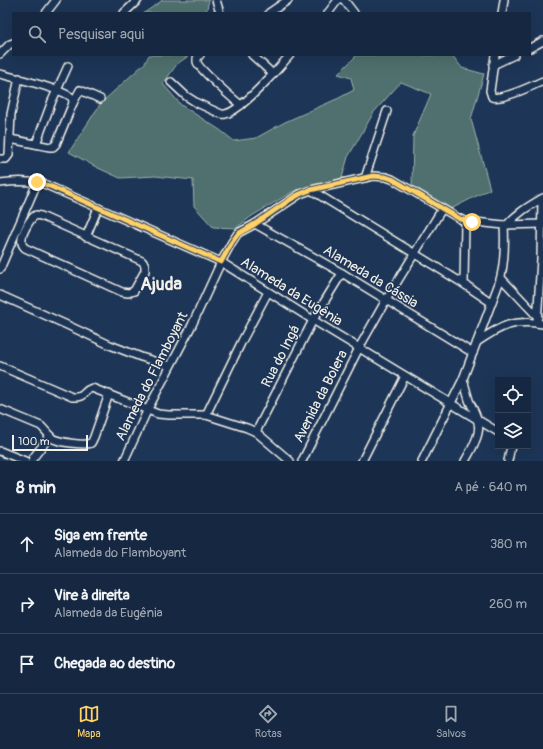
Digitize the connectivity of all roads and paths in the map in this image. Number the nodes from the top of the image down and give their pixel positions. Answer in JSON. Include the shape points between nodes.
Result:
{"nodes":[{"id":1,"x":56,"y":0,"type":"edge"},
{"id":2,"x":138,"y":0,"type":"edge"},
{"id":3,"x":217,"y":0,"type":"edge"},
{"id":4,"x":288,"y":0,"type":"edge"},
{"id":5,"x":338,"y":0,"type":"edge"},
{"id":6,"x":344,"y":0,"type":"edge"},
{"id":7,"x":504,"y":0,"type":"edge"},
{"id":8,"x":47,"y":12,"type":"edge"},
{"id":9,"x":125,"y":12,"type":"edge"},
{"id":10,"x":220,"y":12,"type":"edge"},
{"id":11,"x":270,"y":12,"type":"edge"},
{"id":12,"x":329,"y":12,"type":"edge"},
{"id":13,"x":353,"y":12,"type":"edge"},
{"id":14,"x":502,"y":12,"type":"edge"},
{"id":15,"x":543,"y":42,"type":"edge"},
{"id":16,"x":12,"y":43,"type":"edge"},
{"id":17,"x":531,"y":48,"type":"edge"},
{"id":18,"x":0,"y":54,"type":"edge"},
{"id":19,"x":199,"y":56,"type":"edge"},
{"id":20,"x":253,"y":56,"type":"edge"},
{"id":21,"x":289,"y":56,"type":"edge"},
{"id":22,"x":495,"y":56,"type":"edge"},
{"id":23,"x":512,"y":56,"type":"edge"},
{"id":24,"x":493,"y":65,"type":"junction"},
{"id":25,"x":68,"y":66,"type":"dead end"},
{"id":26,"x":0,"y":74,"type":"edge"},
{"id":27,"x":273,"y":74,"type":"junction"},
{"id":28,"x":19,"y":78,"type":"junction"},
{"id":29,"x":543,"y":81,"type":"edge"},
{"id":30,"x":172,"y":82,"type":"dead end"},
{"id":31,"x":56,"y":90,"type":"junction"},
{"id":32,"x":100,"y":99,"type":"dead end"},
{"id":33,"x":72,"y":101,"type":"junction"},
{"id":34,"x":241,"y":105,"type":"junction"},
{"id":35,"x":387,"y":111,"type":"dead end"},
{"id":36,"x":10,"y":139,"type":"junction"},
{"id":37,"x":36,"y":144,"type":"junction"},
{"id":38,"x":0,"y":159,"type":"edge"},
{"id":39,"x":365,"y":178,"type":"junction"},
{"id":40,"x":37,"y":182,"type":"junction"},
{"id":41,"x":0,"y":183,"type":"edge"},
{"id":42,"x":310,"y":190,"type":"junction"},
{"id":43,"x":543,"y":198,"type":"edge"},
{"id":44,"x":98,"y":208,"type":"junction"},
{"id":45,"x":442,"y":209,"type":"junction"},
{"id":46,"x":466,"y":221,"type":"junction"},
{"id":47,"x":255,"y":224,"type":"junction"},
{"id":48,"x":543,"y":224,"type":"edge"},
{"id":49,"x":506,"y":225,"type":"junction"},
{"id":50,"x":86,"y":236,"type":"junction"},
{"id":51,"x":414,"y":254,"type":"junction"},
{"id":52,"x":221,"y":262,"type":"junction"},
{"id":53,"x":0,"y":269,"type":"edge"},
{"id":54,"x":342,"y":273,"type":"junction"},
{"id":55,"x":501,"y":278,"type":"junction"},
{"id":56,"x":464,"y":284,"type":"junction"},
{"id":57,"x":268,"y":292,"type":"junction"},
{"id":58,"x":0,"y":295,"type":"edge"},
{"id":59,"x":386,"y":300,"type":"junction"},
{"id":60,"x":492,"y":303,"type":"junction"},
{"id":61,"x":313,"y":320,"type":"junction"},
{"id":62,"x":539,"y":322,"type":"edge"},
{"id":63,"x":478,"y":342,"type":"junction"},
{"id":64,"x":359,"y":348,"type":"junction"},
{"id":65,"x":473,"y":353,"type":"junction"},
{"id":66,"x":0,"y":366,"type":"edge"},
{"id":67,"x":170,"y":366,"type":"junction"},
{"id":68,"x":405,"y":376,"type":"junction"},
{"id":69,"x":463,"y":379,"type":"junction"},
{"id":70,"x":109,"y":394,"type":"junction"},
{"id":71,"x":451,"y":403,"type":"junction"},
{"id":72,"x":0,"y":409,"type":"edge"},
{"id":73,"x":148,"y":409,"type":"junction"},
{"id":74,"x":206,"y":415,"type":"junction"},
{"id":75,"x":477,"y":419,"type":"junction"},
{"id":76,"x":495,"y":430,"type":"edge"},
{"id":77,"x":256,"y":432,"type":"junction"},
{"id":78,"x":50,"y":436,"type":"junction"},
{"id":79,"x":510,"y":449,"type":"edge"},
{"id":80,"x":0,"y":451,"type":"edge"},
{"id":81,"x":25,"y":461,"type":"edge"},
{"id":82,"x":32,"y":461,"type":"edge"},
{"id":83,"x":124,"y":461,"type":"edge"},
{"id":84,"x":290,"y":461,"type":"edge"},
{"id":85,"x":302,"y":461,"type":"edge"},
{"id":86,"x":362,"y":461,"type":"edge"},
{"id":87,"x":422,"y":461,"type":"edge"},
{"id":88,"x":465,"y":461,"type":"edge"},
{"id":89,"x":508,"y":461,"type":"edge"}],
"edges":[{"from":1,"to":8,"type":"street"},
{"from":2,"to":9,"type":"street"},
{"from":3,"to":10,"type":"street"},
{"from":4,"to":11,"type":"street"},
{"from":5,"to":12,"type":"street"},
{"from":6,"to":13,"type":"street"},
{"from":7,"to":14,"type":"street"},
{"from":15,"to":17,"type":"street"},
{"from":16,"to":18,"type":"street"},
{"from":19,"to":34,"type":"street","via":[[198,64]]},
{"from":20,"to":27,"type":"street"},
{"from":21,"to":27,"type":"street"},
{"from":22,"to":24,"type":"street"},
{"from":23,"to":24,"type":"street"},
{"from":24,"to":29,"type":"street","via":[[490,87],[493,97],[513,93]]},
{"from":25,"to":31,"type":"street"},
{"from":26,"to":28,"type":"street"},
{"from":27,"to":34,"type":"street"},
{"from":28,"to":31,"type":"street"},
{"from":28,"to":36,"type":"street","via":[[11,114]]},
{"from":30,"to":34,"type":"street","via":[[186,96],[219,113],[227,114]]},
{"from":31,"to":33,"type":"street"},
{"from":31,"to":37,"type":"street"},
{"from":32,"to":33,"type":"street","via":[[80,90]]},
{"from":33,"to":37,"type":"street","via":[[56,144],[53,147]]},
{"from":35,"to":39,"type":"street"},
{"from":36,"to":37,"type":"street"},
{"from":36,"to":38,"type":"street","via":[[9,155],[6,159]]},
{"from":39,"to":42,"type":"street","name":"Alameda do Flamboyant"},
{"from":39,"to":45,"type":"street","name":"Alameda do Flamboyant","via":[[386,177]]},
{"from":40,"to":41,"type":"street","name":"Alameda da Eugênia"},
{"from":40,"to":44,"type":"street","name":"Alameda da Eugênia"},
{"from":40,"to":53,"type":"street"},
{"from":42,"to":47,"type":"street","name":"Alameda do Flamboyant","via":[[291,199]]},
{"from":42,"to":51,"type":"street"},
{"from":43,"to":48,"type":"street"},
{"from":43,"to":49,"type":"street","via":[[522,210]]},
{"from":44,"to":50,"type":"street"},
{"from":44,"to":52,"type":"street","name":"Alameda da Eugênia"},
{"from":45,"to":46,"type":"street","name":"Alameda do Flamboyant"},
{"from":45,"to":51,"type":"street","name":"Avenida da Bolera"},
{"from":46,"to":49,"type":"street","name":"Alameda do Flamboyant"},
{"from":46,"to":56,"type":"street"},
{"from":47,"to":52,"type":"street","name":"Alameda do Flamboyant","via":[[242,230],[235,237]]},
{"from":47,"to":54,"type":"street","name":"Alameda da Cássia"},
{"from":48,"to":49,"type":"street","name":"Alameda do Flamboyant"},
{"from":48,"to":62,"type":"street"},
{"from":49,"to":55,"type":"street"},
{"from":50,"to":50,"type":"street","via":[[144,263],[145,271],[134,291],[122,292],[27,249],[21,242],[32,218],[36,215]]},
{"from":51,"to":56,"type":"street"},
{"from":51,"to":59,"type":"street","name":"Avenida da Bolera"},
{"from":52,"to":57,"type":"street","name":"Alameda da Eugênia"},
{"from":52,"to":67,"type":"street","name":"Alameda do Flamboyant"},
{"from":54,"to":59,"type":"street","name":"Alameda da Cássia"},
{"from":54,"to":61,"type":"street","name":"Rua do Ingá"},
{"from":55,"to":60,"type":"street"},
{"from":55,"to":62,"type":"street"},
{"from":56,"to":60,"type":"street"},
{"from":57,"to":61,"type":"street","name":"Alameda da Eugênia"},
{"from":57,"to":74,"type":"street"},
{"from":58,"to":67,"type":"street","via":[[110,345]]},
{"from":59,"to":64,"type":"street","name":"Avenida da Bolera"},
{"from":59,"to":65,"type":"street","name":"Alameda da Cássia"},
{"from":60,"to":63,"type":"street"},
{"from":61,"to":64,"type":"street","name":"Alameda da Eugênia"},
{"from":61,"to":77,"type":"street","name":"Rua do Ingá"},
{"from":62,"to":63,"type":"street","via":[[506,326]]},
{"from":63,"to":65,"type":"street"},
{"from":64,"to":68,"type":"street","name":"Alameda da Eugênia"},
{"from":64,"to":85,"type":"street","name":"Avenida da Bolera"},
{"from":65,"to":69,"type":"street"},
{"from":66,"to":70,"type":"street","via":[[72,397],[78,398],[92,388]]},
{"from":67,"to":73,"type":"street","name":"Alameda do Flamboyant"},
{"from":68,"to":71,"type":"street","name":"Alameda da Eugênia"},
{"from":68,"to":86,"type":"street"},
{"from":69,"to":71,"type":"street"},
{"from":69,"to":75,"type":"street"},
{"from":70,"to":73,"type":"street"},
{"from":70,"to":78,"type":"street","via":[[91,443],[62,442]]},
{"from":71,"to":75,"type":"street","name":"Alameda da Eugênia"},
{"from":71,"to":87,"type":"street"},
{"from":72,"to":78,"type":"street","via":[[41,426]]},
{"from":73,"to":74,"type":"street","via":[[163,414]]},
{"from":73,"to":83,"type":"street","name":"Alameda do Flamboyant"},
{"from":74,"to":77,"type":"street"},
{"from":75,"to":76,"type":"street","name":"Alameda da Eugênia"},
{"from":75,"to":88,"type":"street","via":[[478,433]]},
{"from":77,"to":84,"type":"street"},
{"from":78,"to":82,"type":"street"},
{"from":79,"to":89,"type":"street"},
{"from":80,"to":81,"type":"street"}]}
